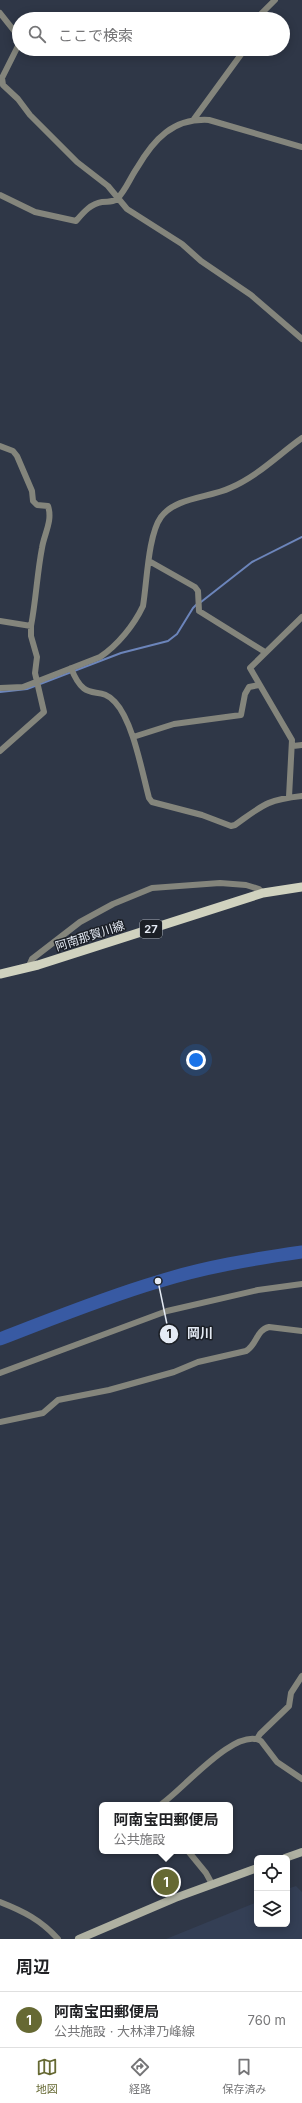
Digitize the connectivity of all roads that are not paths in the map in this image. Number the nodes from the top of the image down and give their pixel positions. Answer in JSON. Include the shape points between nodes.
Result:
{"nodes":[{"id":1,"x":275,"y":0,"type":"edge"},
{"id":2,"x":263,"y":12,"type":"edge"},
{"id":3,"x":0,"y":13,"type":"edge"},
{"id":4,"x":12,"y":28,"type":"edge"},
{"id":5,"x":13,"y":56,"type":"edge"},
{"id":6,"x":240,"y":56,"type":"edge"},
{"id":7,"x":194,"y":120,"type":"junction"},
{"id":8,"x":302,"y":147,"type":"edge"},
{"id":9,"x":0,"y":195,"type":"edge"},
{"id":10,"x":117,"y":199,"type":"junction"},
{"id":11,"x":302,"y":339,"type":"edge"},
{"id":12,"x":302,"y":438,"type":"edge"},
{"id":13,"x":0,"y":446,"type":"edge"},
{"id":14,"x":149,"y":561,"type":"junction"},
{"id":15,"x":302,"y":617,"type":"edge"},
{"id":16,"x":0,"y":621,"type":"edge"},
{"id":17,"x":32,"y":626,"type":"junction"},
{"id":18,"x":265,"y":652,"type":"junction"},
{"id":19,"x":72,"y":671,"type":"junction"},
{"id":20,"x":38,"y":684,"type":"junction"},
{"id":21,"x":259,"y":685,"type":"junction"},
{"id":22,"x":0,"y":688,"type":"edge"},
{"id":23,"x":133,"y":737,"type":"junction"},
{"id":24,"x":302,"y":745,"type":"edge"},
{"id":25,"x":293,"y":746,"type":"junction"},
{"id":26,"x":0,"y":751,"type":"edge"},
{"id":27,"x":302,"y":796,"type":"edge"},
{"id":28,"x":289,"y":797,"type":"junction"},
{"id":29,"x":302,"y":887,"type":"edge"},
{"id":30,"x":263,"y":893,"type":"junction"},
{"id":31,"x":28,"y":968,"type":"junction"},
{"id":32,"x":0,"y":974,"type":"edge"},
{"id":33,"x":302,"y":1284,"type":"edge"},
{"id":34,"x":302,"y":1331,"type":"edge"},
{"id":35,"x":0,"y":1373,"type":"edge"},
{"id":36,"x":0,"y":1422,"type":"edge"},
{"id":37,"x":302,"y":1676,"type":"edge"},
{"id":38,"x":257,"y":1739,"type":"junction"},
{"id":39,"x":302,"y":1779,"type":"edge"},
{"id":40,"x":165,"y":1802,"type":"edge"},
{"id":41,"x":302,"y":1852,"type":"edge"},
{"id":42,"x":190,"y":1854,"type":"edge"},
{"id":43,"x":290,"y":1856,"type":"edge"},
{"id":44,"x":254,"y":1869,"type":"edge"},
{"id":45,"x":212,"y":1884,"type":"junction"},
{"id":46,"x":0,"y":1902,"type":"edge"},
{"id":47,"x":58,"y":1939,"type":"edge"},
{"id":48,"x":79,"y":1939,"type":"edge"}],
"edges":[{"from":1,"to":2,"type":"street"},
{"from":3,"to":4,"type":"street"},
{"from":5,"to":10,"type":"street","via":[[2,78],[3,85],[77,162],[108,186]]},
{"from":6,"to":7,"type":"street"},
{"from":7,"to":8,"type":"street","via":[[209,120]]},
{"from":7,"to":10,"type":"street","via":[[182,122],[168,130],[154,143]]},
{"from":9,"to":10,"type":"street","via":[[35,212],[76,221],[91,206]]},
{"from":10,"to":11,"type":"street","via":[[127,209],[182,244],[201,261],[251,295]]},
{"from":12,"to":14,"type":"street","via":[[250,478],[229,489],[172,506],[161,517],[155,530]]},
{"from":13,"to":17,"type":"street","via":[[13,451],[17,456],[32,491],[33,501],[37,505],[48,506],[50,512],[42,548]]},
{"from":14,"to":18,"type":"street","via":[[195,587],[198,591],[198,611]]},
{"from":14,"to":19,"type":"street","via":[[143,606],[139,614],[110,651]]},
{"from":15,"to":18,"type":"street"},
{"from":16,"to":17,"type":"street"},
{"from":17,"to":20,"type":"street","via":[[31,636],[37,657],[35,673]]},
{"from":18,"to":21,"type":"street","via":[[250,668]]},
{"from":19,"to":20,"type":"street"},
{"from":19,"to":23,"type":"street","via":[[80,687],[87,692],[111,698],[117,703]]},
{"from":20,"to":22,"type":"street"},
{"from":20,"to":26,"type":"street","via":[[44,712],[42,716]]},
{"from":21,"to":23,"type":"street","via":[[249,687],[241,715],[174,724]]},
{"from":21,"to":25,"type":"street","via":[[292,740]]},
{"from":23,"to":28,"type":"street","via":[[152,802],[231,826],[265,803]]},
{"from":24,"to":25,"type":"street"},
{"from":25,"to":28,"type":"street"},
{"from":27,"to":28,"type":"street"},
{"from":29,"to":30,"type":"main road","name":"阿南那賀川線","number":"27"},
{"from":30,"to":31,"type":"main road","name":"阿南那賀川線","number":"27"},
{"from":30,"to":31,"type":"street","via":[[246,885],[220,883],[152,888],[113,904],[80,922],[32,959]]},
{"from":31,"to":32,"type":"main road","name":"阿南那賀川線","number":"27"},
{"from":33,"to":35,"type":"street","via":[[258,1290],[167,1311]]},
{"from":34,"to":36,"type":"street","via":[[265,1328],[260,1332],[252,1348],[246,1351],[198,1362],[174,1372],[109,1390],[58,1400],[42,1413]]},
{"from":37,"to":38,"type":"street","via":[[291,1693],[289,1706]]},
{"from":38,"to":39,"type":"street","via":[[277,1762]]},
{"from":38,"to":40,"type":"street","via":[[239,1741],[218,1755]]},
{"from":41,"to":43,"type":"main road"},
{"from":42,"to":45,"type":"street"},
{"from":44,"to":45,"type":"main road"},
{"from":45,"to":48,"type":"main road"},
{"from":46,"to":47,"type":"street","via":[[38,1920]]}]}
